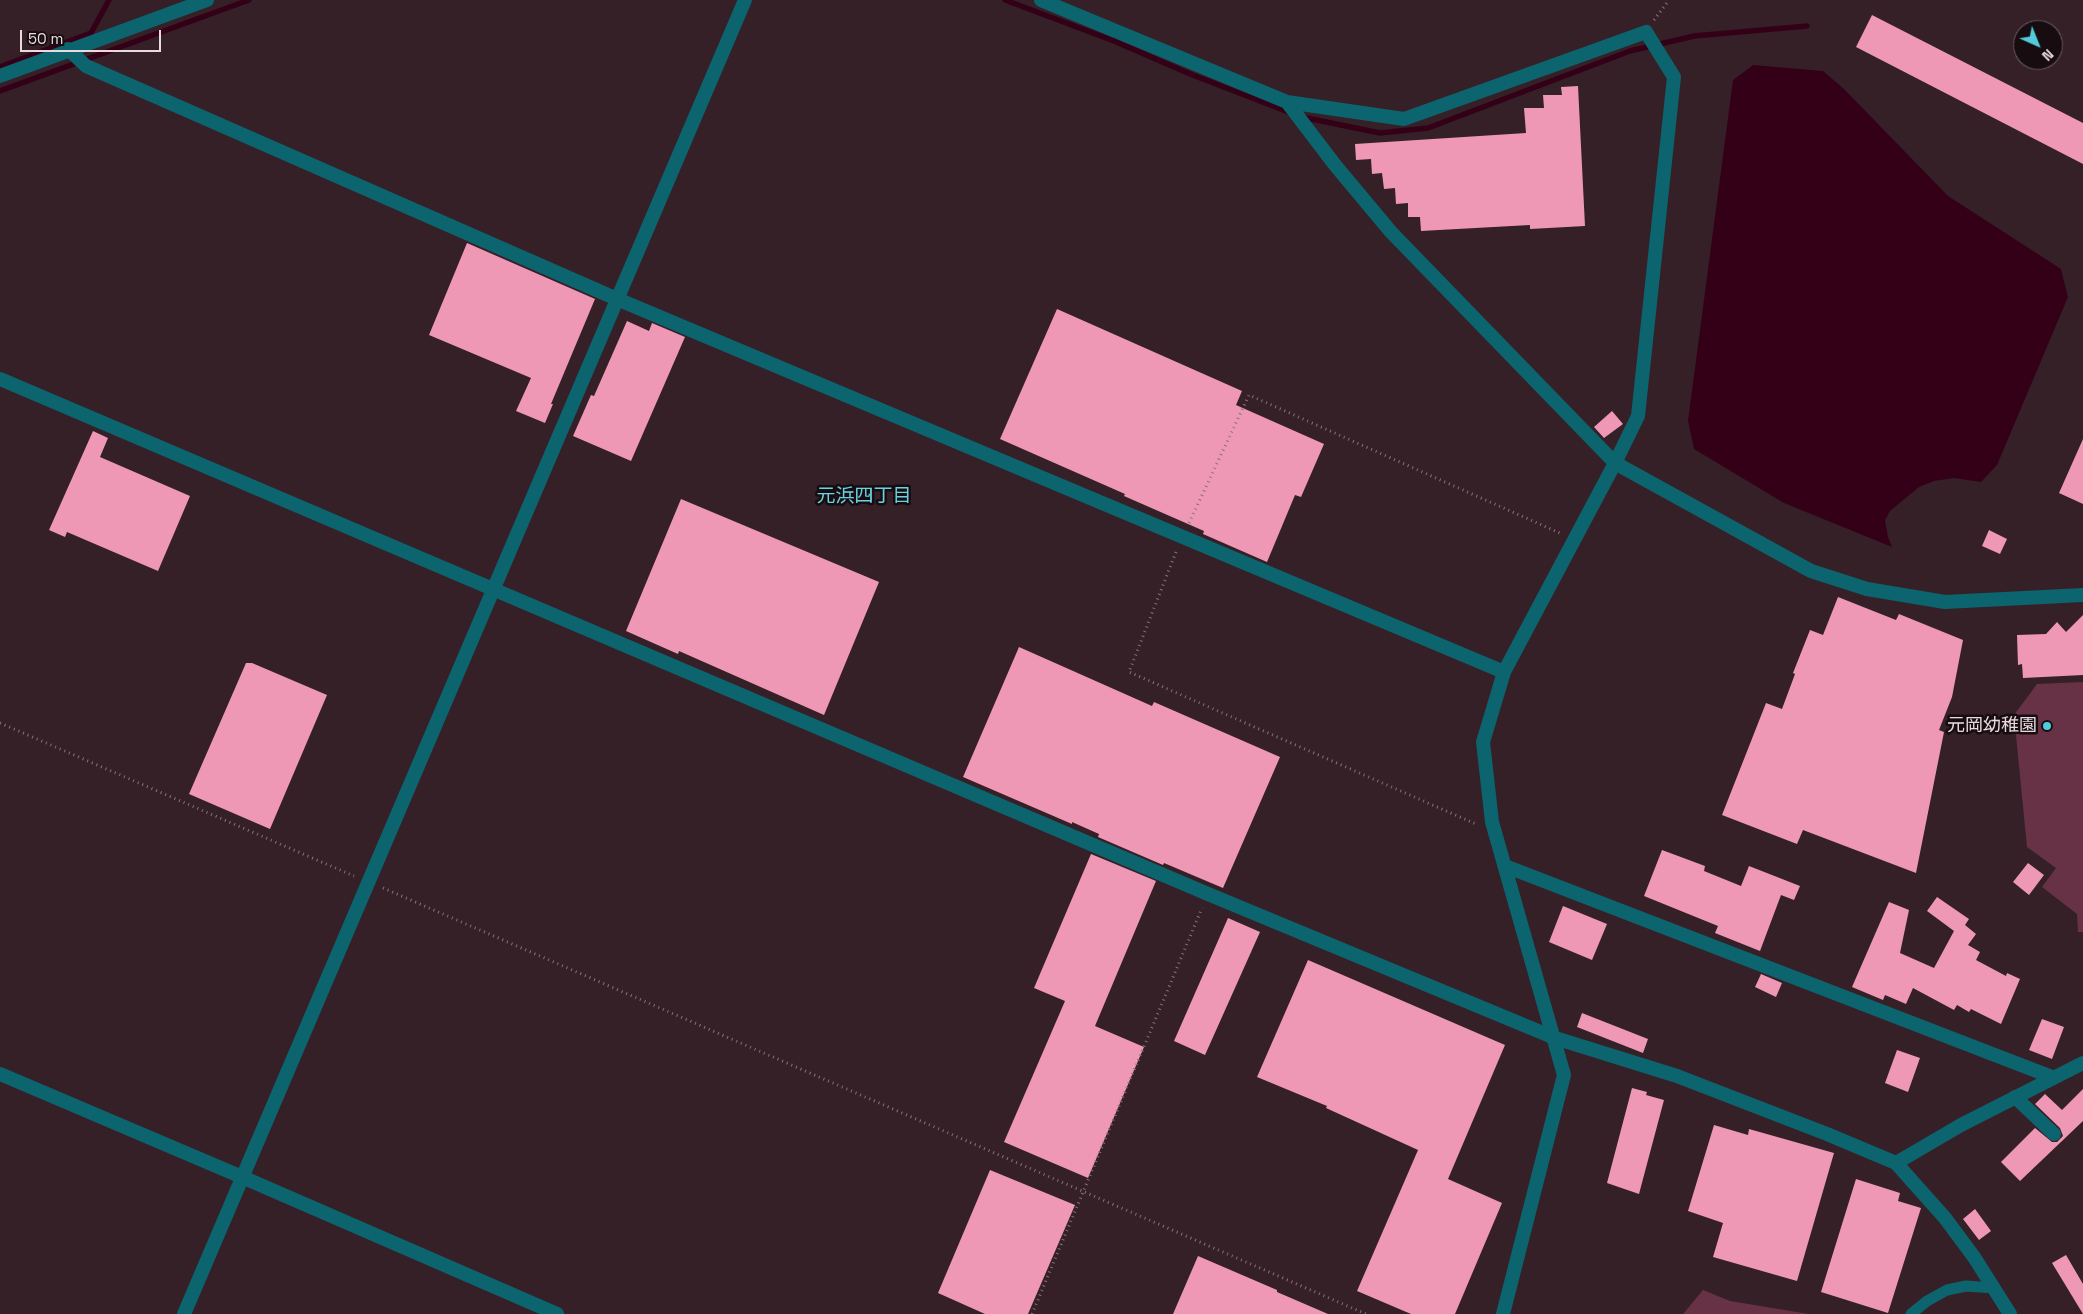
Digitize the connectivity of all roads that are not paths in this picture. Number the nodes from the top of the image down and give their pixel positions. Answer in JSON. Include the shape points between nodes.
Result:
{"nodes":[{"id":1,"x":207,"y":0,"type":"edge"},
{"id":2,"x":745,"y":0,"type":"edge"},
{"id":3,"x":1041,"y":0,"type":"edge"},
{"id":4,"x":68,"y":50,"type":"junction"},
{"id":5,"x":0,"y":76,"type":"edge"},
{"id":6,"x":1287,"y":102,"type":"junction"},
{"id":7,"x":617,"y":299,"type":"junction"},
{"id":8,"x":0,"y":379,"type":"edge"},
{"id":9,"x":1615,"y":463,"type":"junction"},
{"id":10,"x":493,"y":589,"type":"junction"},
{"id":11,"x":2083,"y":595,"type":"edge"},
{"id":12,"x":1504,"y":672,"type":"junction"},
{"id":13,"x":1505,"y":866,"type":"junction"},
{"id":14,"x":1555,"y":1038,"type":"junction"},
{"id":15,"x":2083,"y":1062,"type":"edge"},
{"id":16,"x":0,"y":1074,"type":"edge"},
{"id":17,"x":2052,"y":1077,"type":"junction"},
{"id":18,"x":2015,"y":1097,"type":"junction"},
{"id":19,"x":2054,"y":1134,"type":"dead end"},
{"id":20,"x":1896,"y":1163,"type":"junction"},
{"id":21,"x":242,"y":1177,"type":"junction"},
{"id":22,"x":1994,"y":1288,"type":"junction"},
{"id":23,"x":184,"y":1314,"type":"edge"},
{"id":24,"x":557,"y":1314,"type":"edge"},
{"id":25,"x":1503,"y":1314,"type":"edge"},
{"id":26,"x":1911,"y":1314,"type":"edge"},
{"id":27,"x":2010,"y":1314,"type":"edge"}],
"edges":[{"from":1,"to":4,"type":"street"},
{"from":2,"to":7,"type":"street"},
{"from":3,"to":6,"type":"street"},
{"from":4,"to":5,"type":"street"},
{"from":4,"to":7,"type":"street","via":[[86,66]]},
{"from":6,"to":9,"type":"street","via":[[1391,232]]},
{"from":6,"to":9,"type":"street","via":[[1404,119],[1646,32],[1674,77],[1638,416]]},
{"from":7,"to":10,"type":"street"},
{"from":7,"to":12,"type":"street"},
{"from":8,"to":10,"type":"street"},
{"from":9,"to":11,"type":"street","via":[[1811,571],[1867,589],[1945,602]]},
{"from":9,"to":12,"type":"street"},
{"from":10,"to":14,"type":"street"},
{"from":10,"to":21,"type":"street"},
{"from":12,"to":13,"type":"street","via":[[1483,742],[1492,822]]},
{"from":13,"to":14,"type":"street"},
{"from":13,"to":17,"type":"street"},
{"from":14,"to":20,"type":"street","via":[[1677,1076]]},
{"from":14,"to":25,"type":"street","via":[[1564,1075]]},
{"from":15,"to":17,"type":"street"},
{"from":16,"to":21,"type":"street"},
{"from":17,"to":18,"type":"street"},
{"from":18,"to":19,"type":"street"},
{"from":18,"to":20,"type":"street"},
{"from":20,"to":22,"type":"street","via":[[1944,1218]]},
{"from":21,"to":23,"type":"street"},
{"from":21,"to":24,"type":"street"},
{"from":22,"to":26,"type":"lane","via":[[1966,1286],[1947,1290]]},
{"from":22,"to":27,"type":"street"}]}
